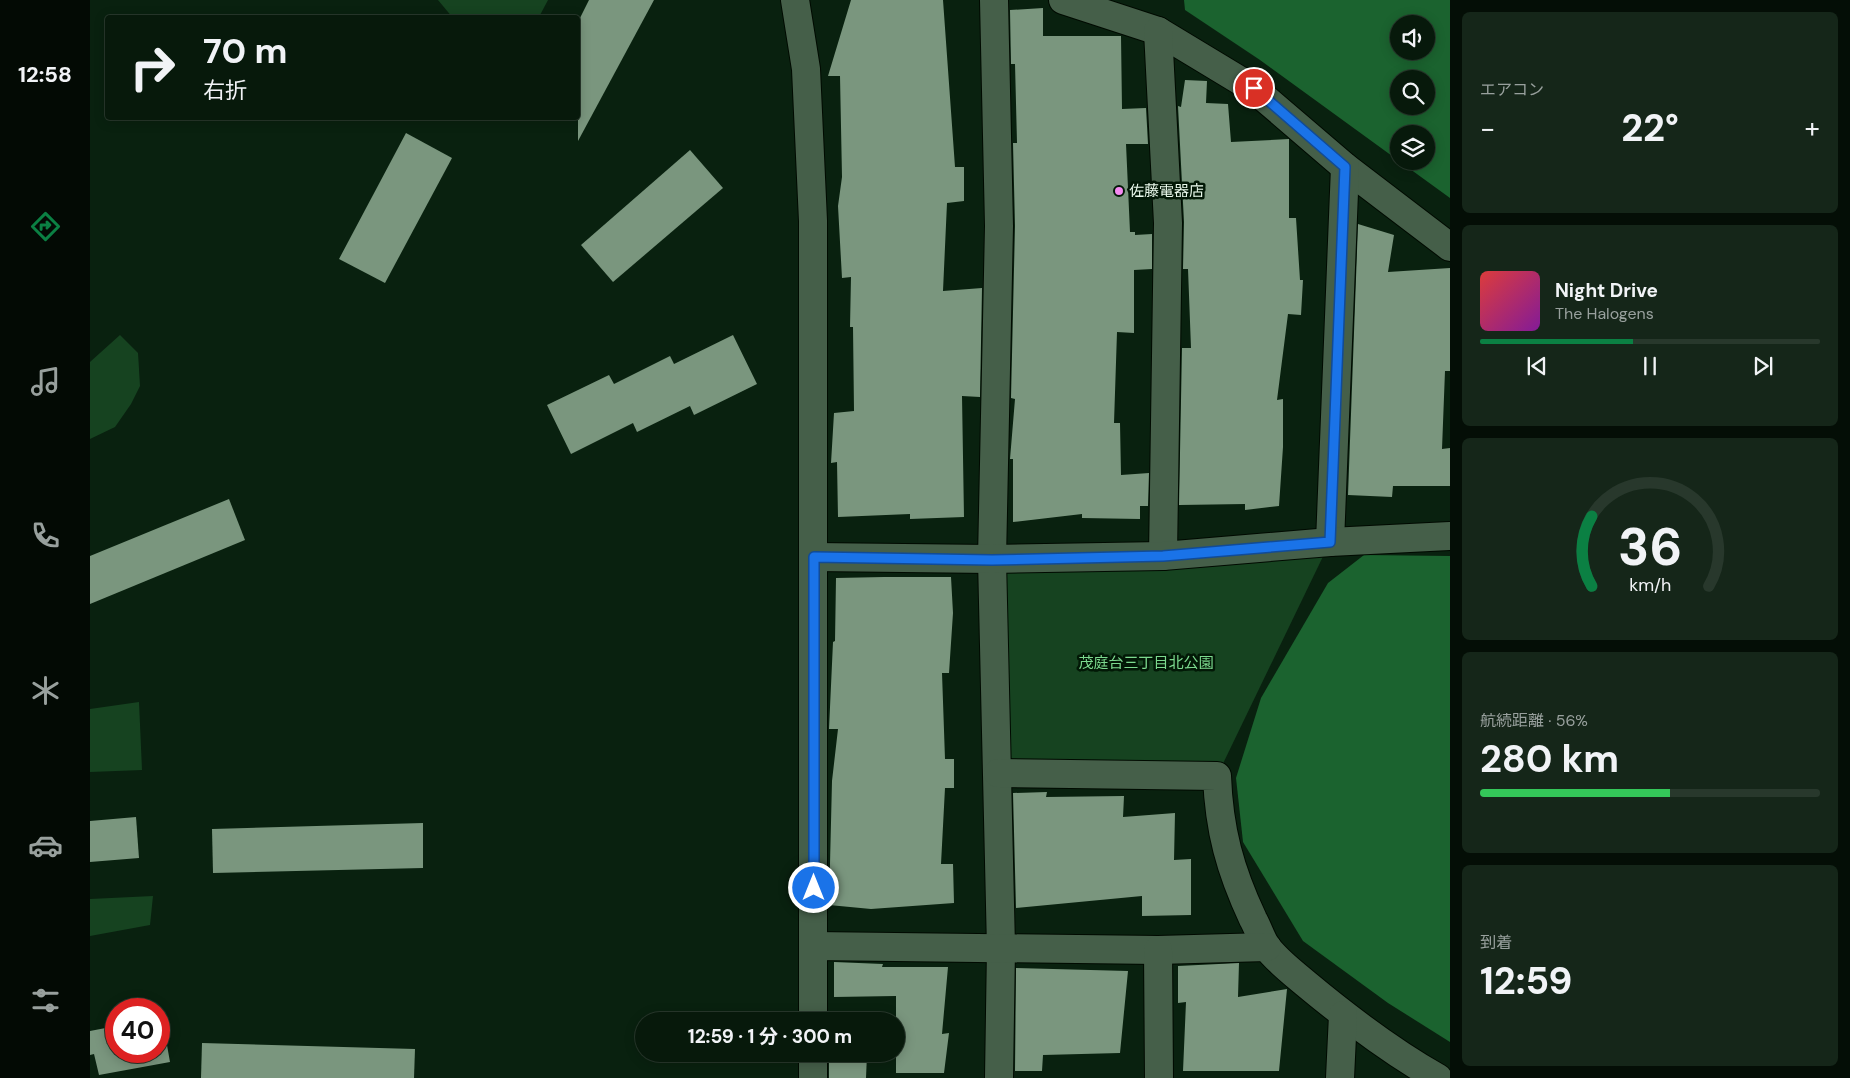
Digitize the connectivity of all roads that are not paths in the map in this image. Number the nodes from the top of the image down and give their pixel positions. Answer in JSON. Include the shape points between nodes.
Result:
{"nodes":[{"id":1,"x":795,"y":0,"type":"edge"},
{"id":2,"x":994,"y":0,"type":"edge"},
{"id":3,"x":1063,"y":0,"type":"edge"},
{"id":4,"x":1158,"y":31,"type":"junction"},
{"id":5,"x":1345,"y":167,"type":"junction"},
{"id":6,"x":1450,"y":247,"type":"edge"},
{"id":7,"x":1450,"y":536,"type":"edge"},
{"id":8,"x":1330,"y":542,"type":"junction"},
{"id":9,"x":1163,"y":556,"type":"junction"},
{"id":10,"x":814,"y":557,"type":"junction"},
{"id":11,"x":992,"y":560,"type":"junction"},
{"id":12,"x":998,"y":773,"type":"junction"},
{"id":13,"x":813,"y":946,"type":"junction"},
{"id":14,"x":1267,"y":947,"type":"junction"},
{"id":15,"x":1001,"y":948,"type":"junction"},
{"id":16,"x":1158,"y":950,"type":"junction"},
{"id":17,"x":813,"y":1012,"type":"edge"},
{"id":18,"x":1343,"y":1015,"type":"junction"},
{"id":19,"x":813,"y":1062,"type":"edge"},
{"id":20,"x":813,"y":1078,"type":"edge"},
{"id":21,"x":999,"y":1078,"type":"edge"},
{"id":22,"x":1159,"y":1078,"type":"edge"},
{"id":23,"x":1340,"y":1078,"type":"edge"},
{"id":24,"x":1438,"y":1078,"type":"edge"}],
"edges":[{"from":1,"to":10,"type":"street","via":[[806,69],[813,221]]},
{"from":2,"to":11,"type":"street","via":[[999,226]]},
{"from":3,"to":4,"type":"street"},
{"from":4,"to":5,"type":"street","via":[[1254,88]]},
{"from":4,"to":9,"type":"street","via":[[1168,223]]},
{"from":5,"to":6,"type":"street"},
{"from":5,"to":8,"type":"street"},
{"from":7,"to":8,"type":"street"},
{"from":8,"to":9,"type":"street"},
{"from":9,"to":11,"type":"street"},
{"from":10,"to":11,"type":"street"},
{"from":10,"to":13,"type":"street"},
{"from":11,"to":12,"type":"street"},
{"from":12,"to":14,"type":"street","via":[[1217,776],[1225,847]]},
{"from":12,"to":15,"type":"street"},
{"from":13,"to":15,"type":"street"},
{"from":13,"to":17,"type":"street"},
{"from":14,"to":16,"type":"street"},
{"from":14,"to":18,"type":"street"},
{"from":15,"to":16,"type":"street"},
{"from":15,"to":21,"type":"street"},
{"from":16,"to":22,"type":"street"},
{"from":18,"to":23,"type":"street"},
{"from":18,"to":24,"type":"street","via":[[1403,1059]]},
{"from":19,"to":20,"type":"street"}]}
